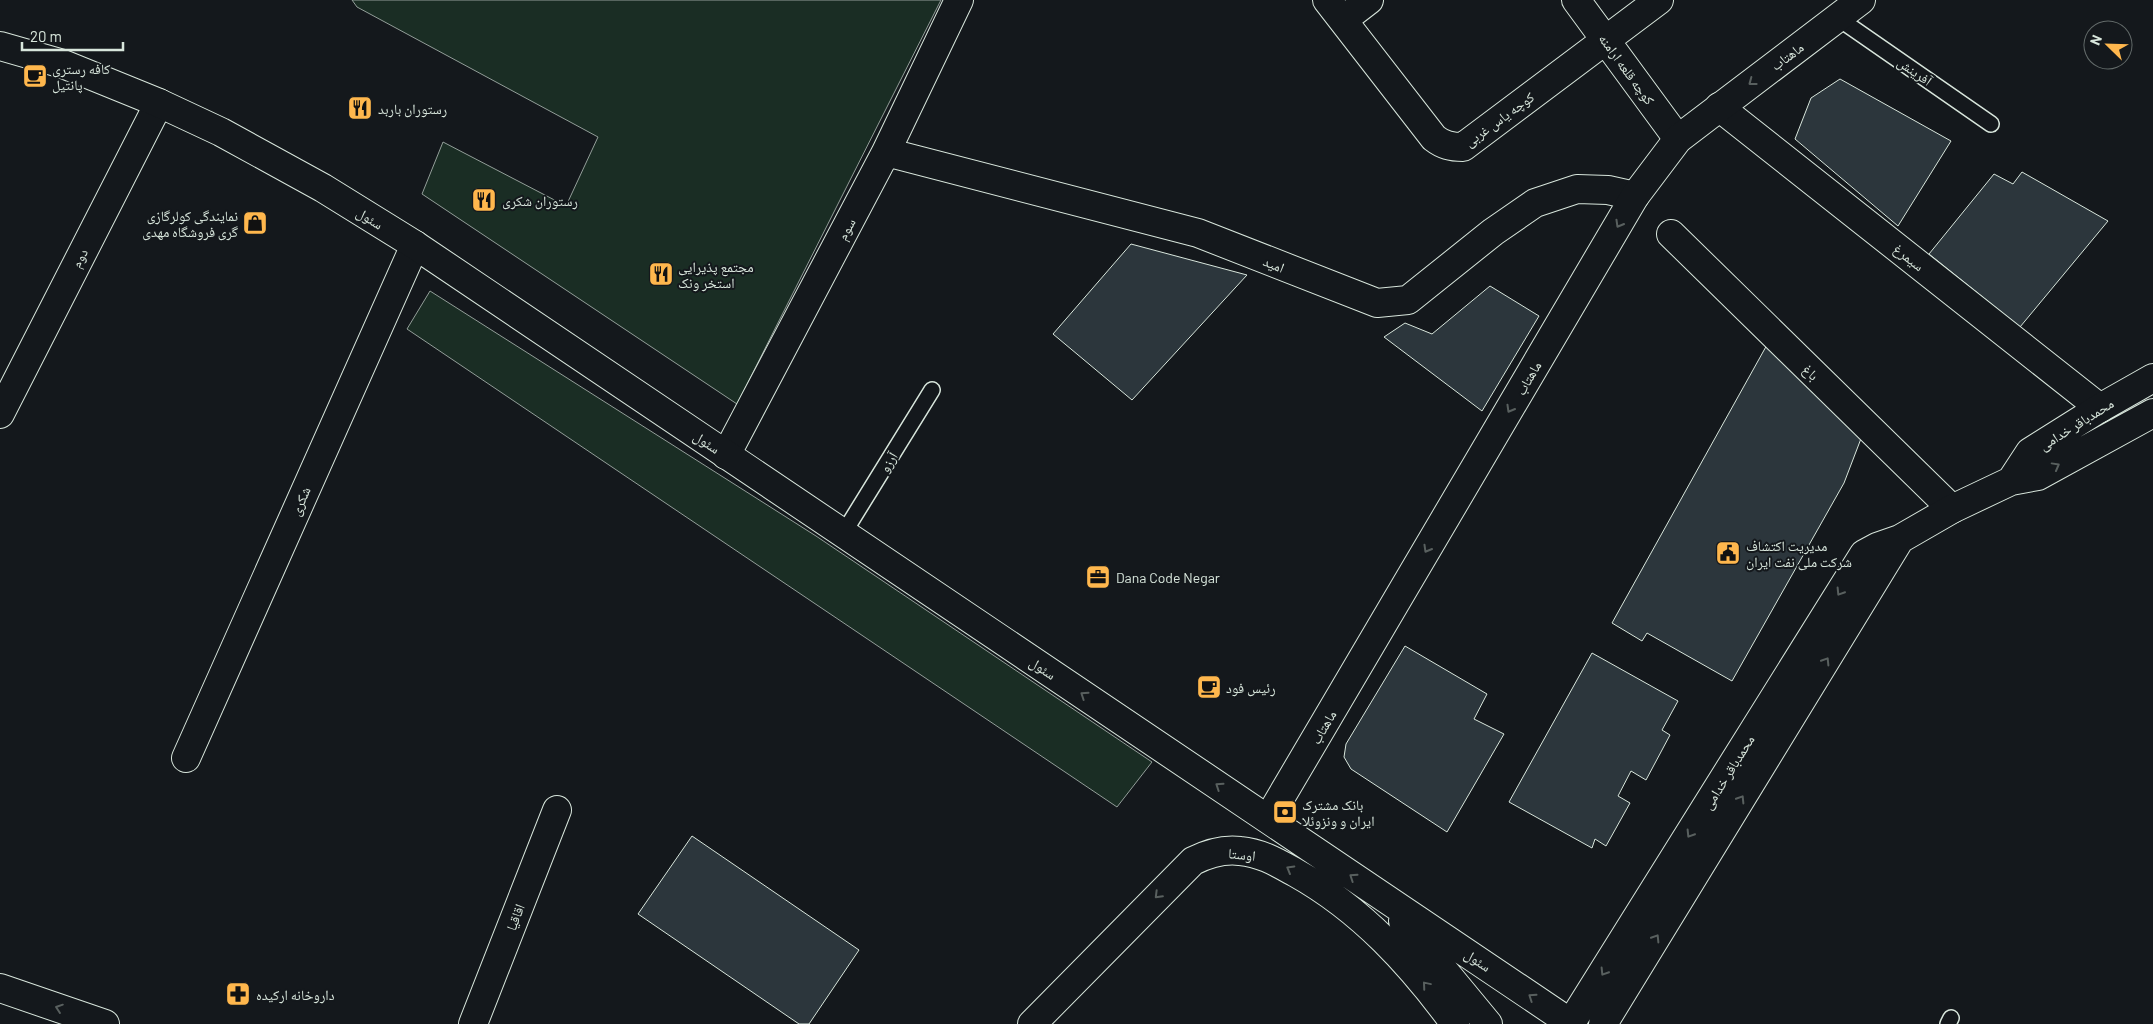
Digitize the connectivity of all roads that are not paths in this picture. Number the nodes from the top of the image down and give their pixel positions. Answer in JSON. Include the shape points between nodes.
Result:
{"nodes":[{"id":1,"x":959,"y":0,"type":"edge"},
{"id":2,"x":1369,"y":0,"type":"edge"},
{"id":3,"x":1576,"y":0,"type":"edge"},
{"id":4,"x":1659,"y":0,"type":"edge"},
{"id":5,"x":1861,"y":0,"type":"edge"},
{"id":6,"x":1335,"y":10,"type":"edge"},
{"id":7,"x":1838,"y":18,"type":"junction"},
{"id":8,"x":0,"y":33,"type":"edge"},
{"id":9,"x":1605,"y":40,"type":"junction"},
{"id":10,"x":0,"y":46,"type":"edge"},
{"id":11,"x":41,"y":58,"type":"junction"},
{"id":12,"x":159,"y":103,"type":"junction"},
{"id":13,"x":1719,"y":107,"type":"junction"},
{"id":14,"x":1991,"y":124,"type":"dead end"},
{"id":15,"x":1678,"y":139,"type":"junction"},
{"id":16,"x":886,"y":152,"type":"junction"},
{"id":17,"x":1635,"y":196,"type":"junction"},
{"id":18,"x":1671,"y":234,"type":"dead end"},
{"id":19,"x":415,"y":245,"type":"junction"},
{"id":20,"x":2153,"y":378,"type":"edge"},
{"id":21,"x":932,"y":390,"type":"dead end"},
{"id":22,"x":2100,"y":408,"type":"junction"},
{"id":23,"x":2153,"y":413,"type":"edge"},
{"id":24,"x":0,"y":414,"type":"edge"},
{"id":25,"x":726,"y":455,"type":"junction"},
{"id":26,"x":2011,"y":481,"type":"junction"},
{"id":27,"x":1952,"y":509,"type":"junction"},
{"id":28,"x":843,"y":534,"type":"junction"},
{"id":29,"x":1900,"y":539,"type":"junction"},
{"id":30,"x":186,"y":758,"type":"dead end"},
{"id":31,"x":557,"y":810,"type":"dead end"},
{"id":32,"x":1268,"y":820,"type":"junction"},
{"id":33,"x":1383,"y":897,"type":"junction"},
{"id":34,"x":0,"y":988,"type":"edge"},
{"id":35,"x":105,"y":1024,"type":"edge"},
{"id":36,"x":473,"y":1024,"type":"edge"},
{"id":37,"x":1032,"y":1024,"type":"edge"},
{"id":38,"x":1455,"y":1024,"type":"edge"},
{"id":39,"x":1488,"y":1024,"type":"edge"},
{"id":40,"x":1572,"y":1024,"type":"edge"},
{"id":41,"x":1603,"y":1024,"type":"edge"}],
"edges":[{"from":1,"to":16,"type":"street","name":"سوم"},
{"from":2,"to":6,"type":"street"},
{"from":3,"to":9,"type":"street","name":"کوچه قلعه ارامنه"},
{"from":4,"to":9,"type":"street","name":"کوچه یاس غربی"},
{"from":5,"to":7,"type":"street","name":"ماهتاب"},
{"from":6,"to":9,"type":"street","name":"کوچه یاس غربی","via":[[1434,138],[1452,147],[1463,147]]},
{"from":7,"to":13,"type":"street","name":"ماهتاب","one_way":true},
{"from":7,"to":14,"type":"lane","name":"آفرینش"},
{"from":8,"to":11,"type":"street"},
{"from":9,"to":15,"type":"street","name":"کوچه قلعه ارامنه"},
{"from":10,"to":11,"type":"street","name":"سئول"},
{"from":11,"to":12,"type":"street","name":"سئول"},
{"from":12,"to":19,"type":"street","name":"سئول","via":[[221,132],[323,188]]},
{"from":12,"to":24,"type":"street","name":"دوم"},
{"from":13,"to":15,"type":"street","name":"ماهتاب"},
{"from":13,"to":22,"type":"street","name":"سیمرغ"},
{"from":15,"to":17,"type":"street","name":"ماهتاب"},
{"from":16,"to":17,"type":"street","name":"امید","via":[[1198,233],[1377,303],[1408,300],[1535,202],[1577,189],[1608,190]]},
{"from":16,"to":25,"type":"street","name":"سوم"},
{"from":17,"to":32,"type":"street","name":"ماهتاب","one_way":true},
{"from":18,"to":27,"type":"street","name":"باغ"},
{"from":19,"to":25,"type":"street","name":"سئول"},
{"from":19,"to":30,"type":"street","name":"شکری"},
{"from":20,"to":22,"type":"street","name":"محمدباقر خدامی"},
{"from":21,"to":28,"type":"lane","name":"آرزو"},
{"from":22,"to":26,"type":"street","name":"محمدباقر خدامی","via":[[2030,452]]},
{"from":26,"to":23,"type":"street","name":"محمدباقر خدامی","one_way":true,"via":[[2038,476]]},
{"from":25,"to":28,"type":"street","name":"سئول"},
{"from":26,"to":27,"type":"street","name":"محمدباقر خدامی"},
{"from":27,"to":29,"type":"street","name":"محمدباقر خدامی"},
{"from":32,"to":28,"type":"street","name":"سئول","one_way":true},
{"from":29,"to":40,"type":"street","name":"محمدباقر خدامی","one_way":true,"via":[[1864,554]]},
{"from":41,"to":29,"type":"street","name":"محمدباقر خدامی","one_way":true},
{"from":31,"to":36,"type":"street","name":"اقاقیا"},
{"from":33,"to":32,"type":"street","name":"سئول","one_way":true},
{"from":33,"to":39,"type":"street","name":"سئول"},
{"from":40,"to":33,"type":"street","name":"سئول","one_way":true},
{"from":35,"to":34,"type":"street","one_way":true},
{"from":38,"to":37,"type":"street","name":"اوستا","one_way":true,"via":[[1408,965],[1373,928],[1315,884],[1268,857],[1240,850],[1207,854],[1193,861]]}]}
